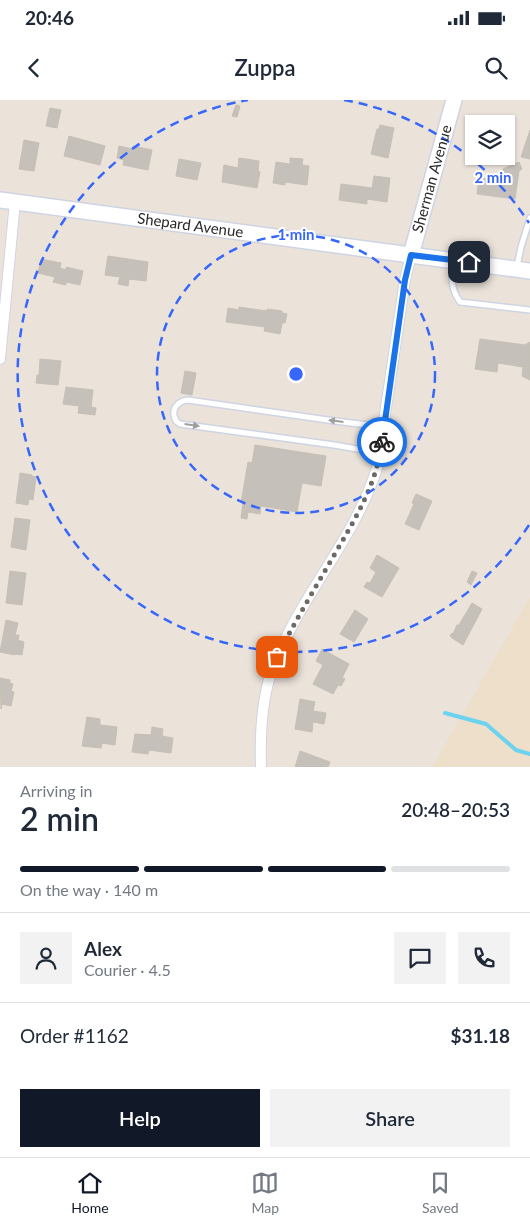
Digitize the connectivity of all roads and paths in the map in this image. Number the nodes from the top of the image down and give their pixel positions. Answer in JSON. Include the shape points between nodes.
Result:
{"nodes":[{"id":1,"x":454,"y":100,"type":"edge"},
{"id":2,"x":7,"y":201,"type":"edge"},
{"id":3,"x":530,"y":218,"type":"edge"},
{"id":4,"x":411,"y":255,"type":"junction"},
{"id":5,"x":453,"y":260,"type":"junction"},
{"id":6,"x":523,"y":270,"type":"edge"},
{"id":7,"x":530,"y":310,"type":"edge"},
{"id":8,"x":0,"y":359,"type":"edge"},
{"id":9,"x":384,"y":427,"type":"junction"},
{"id":10,"x":381,"y":453,"type":"junction"},
{"id":11,"x":261,"y":767,"type":"edge"}],
"edges":[{"from":1,"to":4,"type":"main road","name":"Sherman Avenue"},
{"from":2,"to":4,"type":"main road","name":"Shepard Avenue"},
{"from":2,"to":8,"type":"street"},
{"from":3,"to":6,"type":"lane","via":[[520,247]]},
{"from":4,"to":5,"type":"main road","name":"Shepard Avenue"},
{"from":4,"to":9,"type":"street","name":"Sherman Avenue"},
{"from":5,"to":6,"type":"main road","name":"Shepard Avenue"},
{"from":5,"to":7,"type":"lane","via":[[453,291],[460,302]]},
{"from":9,"to":10,"type":"street","name":"Sherman Avenue"},
{"from":9,"to":10,"type":"lane","one_way":true,"via":[[188,400],[181,401],[174,411],[180,424]]},
{"from":10,"to":11,"type":"street","name":"Sherman Avenue","via":[[368,495],[289,633],[270,674],[262,719]]}]}
